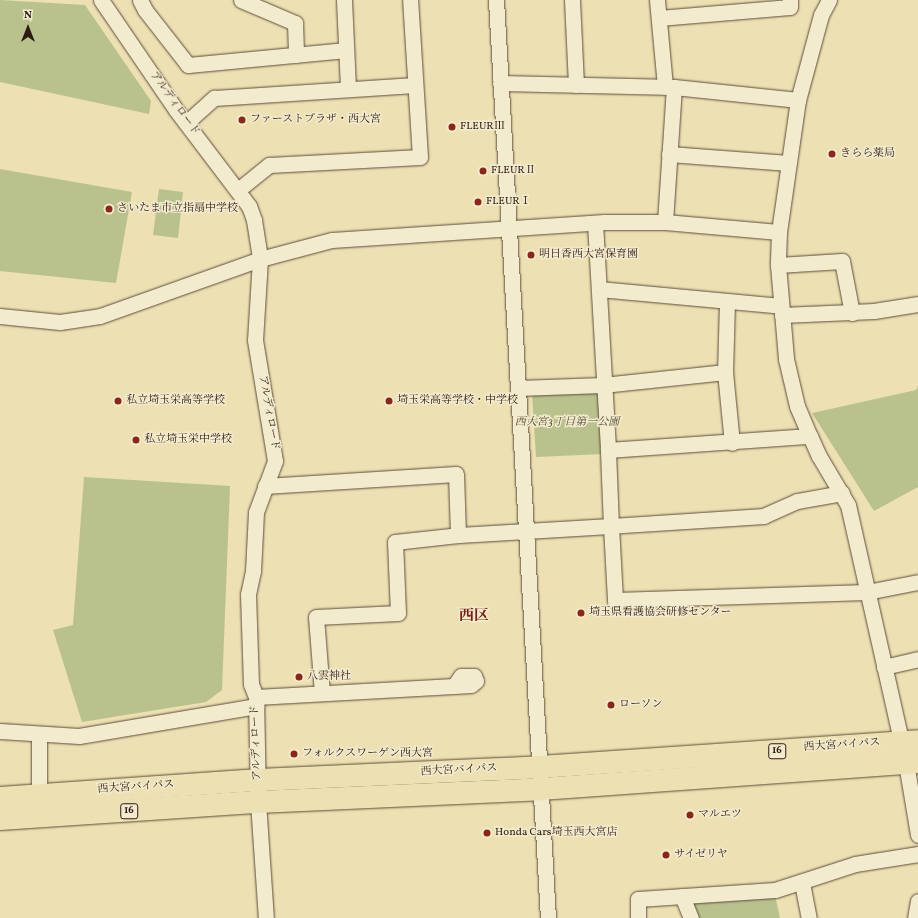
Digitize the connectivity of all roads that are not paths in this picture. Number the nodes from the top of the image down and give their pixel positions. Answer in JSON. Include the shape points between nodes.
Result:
{"nodes":[{"id":1,"x":100,"y":0,"type":"edge"},
{"id":2,"x":140,"y":0,"type":"edge"},
{"id":3,"x":241,"y":0,"type":"edge"},
{"id":4,"x":344,"y":0,"type":"edge"},
{"id":5,"x":410,"y":0,"type":"edge"},
{"id":6,"x":496,"y":0,"type":"edge"},
{"id":7,"x":572,"y":0,"type":"edge"},
{"id":8,"x":657,"y":0,"type":"edge"},
{"id":9,"x":790,"y":0,"type":"edge"},
{"id":10,"x":829,"y":0,"type":"edge"},
{"id":11,"x":659,"y":18,"type":"junction"},
{"id":12,"x":346,"y":50,"type":"junction"},
{"id":13,"x":296,"y":55,"type":"junction"},
{"id":14,"x":500,"y":83,"type":"junction"},
{"id":15,"x":415,"y":85,"type":"junction"},
{"id":16,"x":576,"y":85,"type":"junction"},
{"id":17,"x":670,"y":87,"type":"junction"},
{"id":18,"x":348,"y":89,"type":"junction"},
{"id":19,"x":798,"y":100,"type":"junction"},
{"id":20,"x":186,"y":123,"type":"junction"},
{"id":21,"x":669,"y":154,"type":"junction"},
{"id":22,"x":789,"y":163,"type":"junction"},
{"id":23,"x":238,"y":190,"type":"junction"},
{"id":24,"x":665,"y":222,"type":"junction"},
{"id":25,"x":595,"y":223,"type":"junction"},
{"id":26,"x":507,"y":229,"type":"junction"},
{"id":27,"x":779,"y":232,"type":"junction"},
{"id":28,"x":260,"y":259,"type":"junction"},
{"id":29,"x":778,"y":265,"type":"junction"},
{"id":30,"x":599,"y":289,"type":"junction"},
{"id":31,"x":727,"y":302,"type":"junction"},
{"id":32,"x":918,"y":304,"type":"edge"},
{"id":33,"x":781,"y":310,"type":"junction"},
{"id":34,"x":852,"y":313,"type":"junction"},
{"id":35,"x":0,"y":316,"type":"edge"},
{"id":36,"x":725,"y":372,"type":"junction"},
{"id":37,"x":603,"y":385,"type":"junction"},
{"id":38,"x":518,"y":388,"type":"junction"},
{"id":39,"x":810,"y":436,"type":"junction"},
{"id":40,"x":732,"y":443,"type":"junction"},
{"id":41,"x":608,"y":450,"type":"junction"},
{"id":42,"x":265,"y":486,"type":"junction"},
{"id":43,"x":842,"y":493,"type":"junction"},
{"id":44,"x":611,"y":526,"type":"junction"},
{"id":45,"x":526,"y":531,"type":"junction"},
{"id":46,"x":458,"y":535,"type":"junction"},
{"id":47,"x":918,"y":582,"type":"edge"},
{"id":48,"x":867,"y":592,"type":"junction"},
{"id":49,"x":918,"y":659,"type":"edge"},
{"id":50,"x":884,"y":667,"type":"junction"},
{"id":51,"x":454,"y":686,"type":"dead end"},
{"id":52,"x":322,"y":693,"type":"junction"},
{"id":53,"x":256,"y":702,"type":"junction"},
{"id":54,"x":0,"y":731,"type":"edge"},
{"id":55,"x":39,"y":734,"type":"junction"},
{"id":56,"x":911,"y":752,"type":"edge"},
{"id":57,"x":540,"y":767,"type":"junction"},
{"id":58,"x":258,"y":780,"type":"junction"},
{"id":59,"x":541,"y":789,"type":"junction"},
{"id":60,"x":39,"y":795,"type":"junction"},
{"id":61,"x":0,"y":798,"type":"edge"},
{"id":62,"x":258,"y":802,"type":"junction"},
{"id":63,"x":0,"y":820,"type":"edge"},
{"id":64,"x":918,"y":835,"type":"edge"},
{"id":65,"x":918,"y":854,"type":"edge"},
{"id":66,"x":802,"y":883,"type":"junction"},
{"id":67,"x":682,"y":896,"type":"junction"},
{"id":68,"x":918,"y":901,"type":"edge"},
{"id":69,"x":266,"y":918,"type":"edge"},
{"id":70,"x":548,"y":918,"type":"edge"},
{"id":71,"x":638,"y":918,"type":"edge"},
{"id":72,"x":691,"y":918,"type":"edge"},
{"id":73,"x":809,"y":918,"type":"edge"},
{"id":74,"x":914,"y":918,"type":"edge"}],
"edges":[{"from":1,"to":20,"type":"street","name":"アルディロード"},
{"from":2,"to":13,"type":"street","via":[[188,65]]},
{"from":3,"to":13,"type":"street","via":[[295,23]]},
{"from":4,"to":12,"type":"street"},
{"from":5,"to":15,"type":"street"},
{"from":6,"to":14,"type":"street"},
{"from":7,"to":16,"type":"street"},
{"from":8,"to":11,"type":"street"},
{"from":9,"to":11,"type":"street","via":[[790,7]]},
{"from":10,"to":19,"type":"street","via":[[820,14]]},
{"from":11,"to":17,"type":"street"},
{"from":12,"to":13,"type":"street"},
{"from":12,"to":18,"type":"street"},
{"from":14,"to":16,"type":"street"},
{"from":14,"to":26,"type":"street"},
{"from":15,"to":18,"type":"street"},
{"from":15,"to":23,"type":"street","via":[[420,157],[269,165]]},
{"from":16,"to":17,"type":"street"},
{"from":17,"to":19,"type":"street"},
{"from":17,"to":21,"type":"street"},
{"from":18,"to":20,"type":"street","via":[[214,98]]},
{"from":19,"to":22,"type":"street"},
{"from":20,"to":23,"type":"street","name":"アルディロード"},
{"from":21,"to":22,"type":"street"},
{"from":21,"to":24,"type":"street"},
{"from":22,"to":27,"type":"street"},
{"from":23,"to":28,"type":"street","name":"アルディロード","via":[[249,206],[254,220]]},
{"from":24,"to":25,"type":"street"},
{"from":24,"to":27,"type":"street"},
{"from":25,"to":26,"type":"street"},
{"from":25,"to":30,"type":"street"},
{"from":26,"to":28,"type":"street","via":[[332,240]]},
{"from":26,"to":38,"type":"street"},
{"from":27,"to":29,"type":"street"},
{"from":28,"to":35,"type":"street","via":[[100,316],[78,321],[60,322]]},
{"from":28,"to":42,"type":"street","name":"アルディロード","via":[[255,340],[275,461]]},
{"from":29,"to":33,"type":"street"},
{"from":29,"to":34,"type":"street","via":[[842,261]]},
{"from":30,"to":31,"type":"street"},
{"from":30,"to":37,"type":"street"},
{"from":31,"to":33,"type":"street"},
{"from":31,"to":36,"type":"street"},
{"from":32,"to":34,"type":"street"},
{"from":33,"to":34,"type":"street"},
{"from":33,"to":39,"type":"street","via":[[790,378],[797,406]]},
{"from":36,"to":37,"type":"street"},
{"from":36,"to":40,"type":"street"},
{"from":37,"to":38,"type":"street"},
{"from":37,"to":41,"type":"street"},
{"from":38,"to":45,"type":"street"},
{"from":39,"to":40,"type":"street"},
{"from":39,"to":43,"type":"street"},
{"from":40,"to":41,"type":"street"},
{"from":41,"to":44,"type":"street"},
{"from":42,"to":46,"type":"street","via":[[456,474]]},
{"from":42,"to":53,"type":"street","name":"アルディロード","via":[[256,512],[253,571],[248,594],[251,684]]},
{"from":43,"to":44,"type":"street","via":[[797,501],[764,516]]},
{"from":43,"to":48,"type":"street","via":[[848,505]]},
{"from":44,"to":45,"type":"street"},
{"from":44,"to":48,"type":"street","via":[[615,600]]},
{"from":45,"to":46,"type":"street"},
{"from":45,"to":57,"type":"street"},
{"from":46,"to":52,"type":"street","via":[[395,542],[398,613],[316,616]]},
{"from":47,"to":48,"type":"street"},
{"from":48,"to":50,"type":"street"},
{"from":49,"to":50,"type":"street"},
{"from":50,"to":56,"type":"street"},
{"from":51,"to":52,"type":"street"},
{"from":52,"to":53,"type":"street"},
{"from":53,"to":55,"type":"street","via":[[79,736]]},
{"from":53,"to":58,"type":"street","name":"アルディロード"},
{"from":54,"to":55,"type":"street"},
{"from":55,"to":60,"type":"street"},
{"from":56,"to":57,"type":"highway","name":"西大宮バイパス","number":"16"},
{"from":56,"to":59,"type":"highway","name":"西大宮バイパス","number":"16"},
{"from":56,"to":64,"type":"street"},
{"from":57,"to":58,"type":"highway","name":"西大宮バイパス","number":"16"},
{"from":57,"to":59,"type":"street"},
{"from":58,"to":60,"type":"highway","name":"西大宮バイパス","number":"16"},
{"from":58,"to":62,"type":"street","name":"アルディロード"},
{"from":59,"to":62,"type":"highway","name":"西大宮バイパス","number":"16"},
{"from":59,"to":70,"type":"street"},
{"from":60,"to":61,"type":"highway","name":"西大宮バイパス","number":"16"},
{"from":62,"to":63,"type":"highway","name":"西大宮バイパス","number":"16"},
{"from":62,"to":69,"type":"street","name":"アルディロード"},
{"from":65,"to":66,"type":"street","via":[[855,864]]},
{"from":66,"to":67,"type":"street","via":[[775,890]]},
{"from":66,"to":73,"type":"street"},
{"from":67,"to":71,"type":"street","via":[[638,899]]},
{"from":67,"to":72,"type":"street"},
{"from":68,"to":74,"type":"street"}]}
